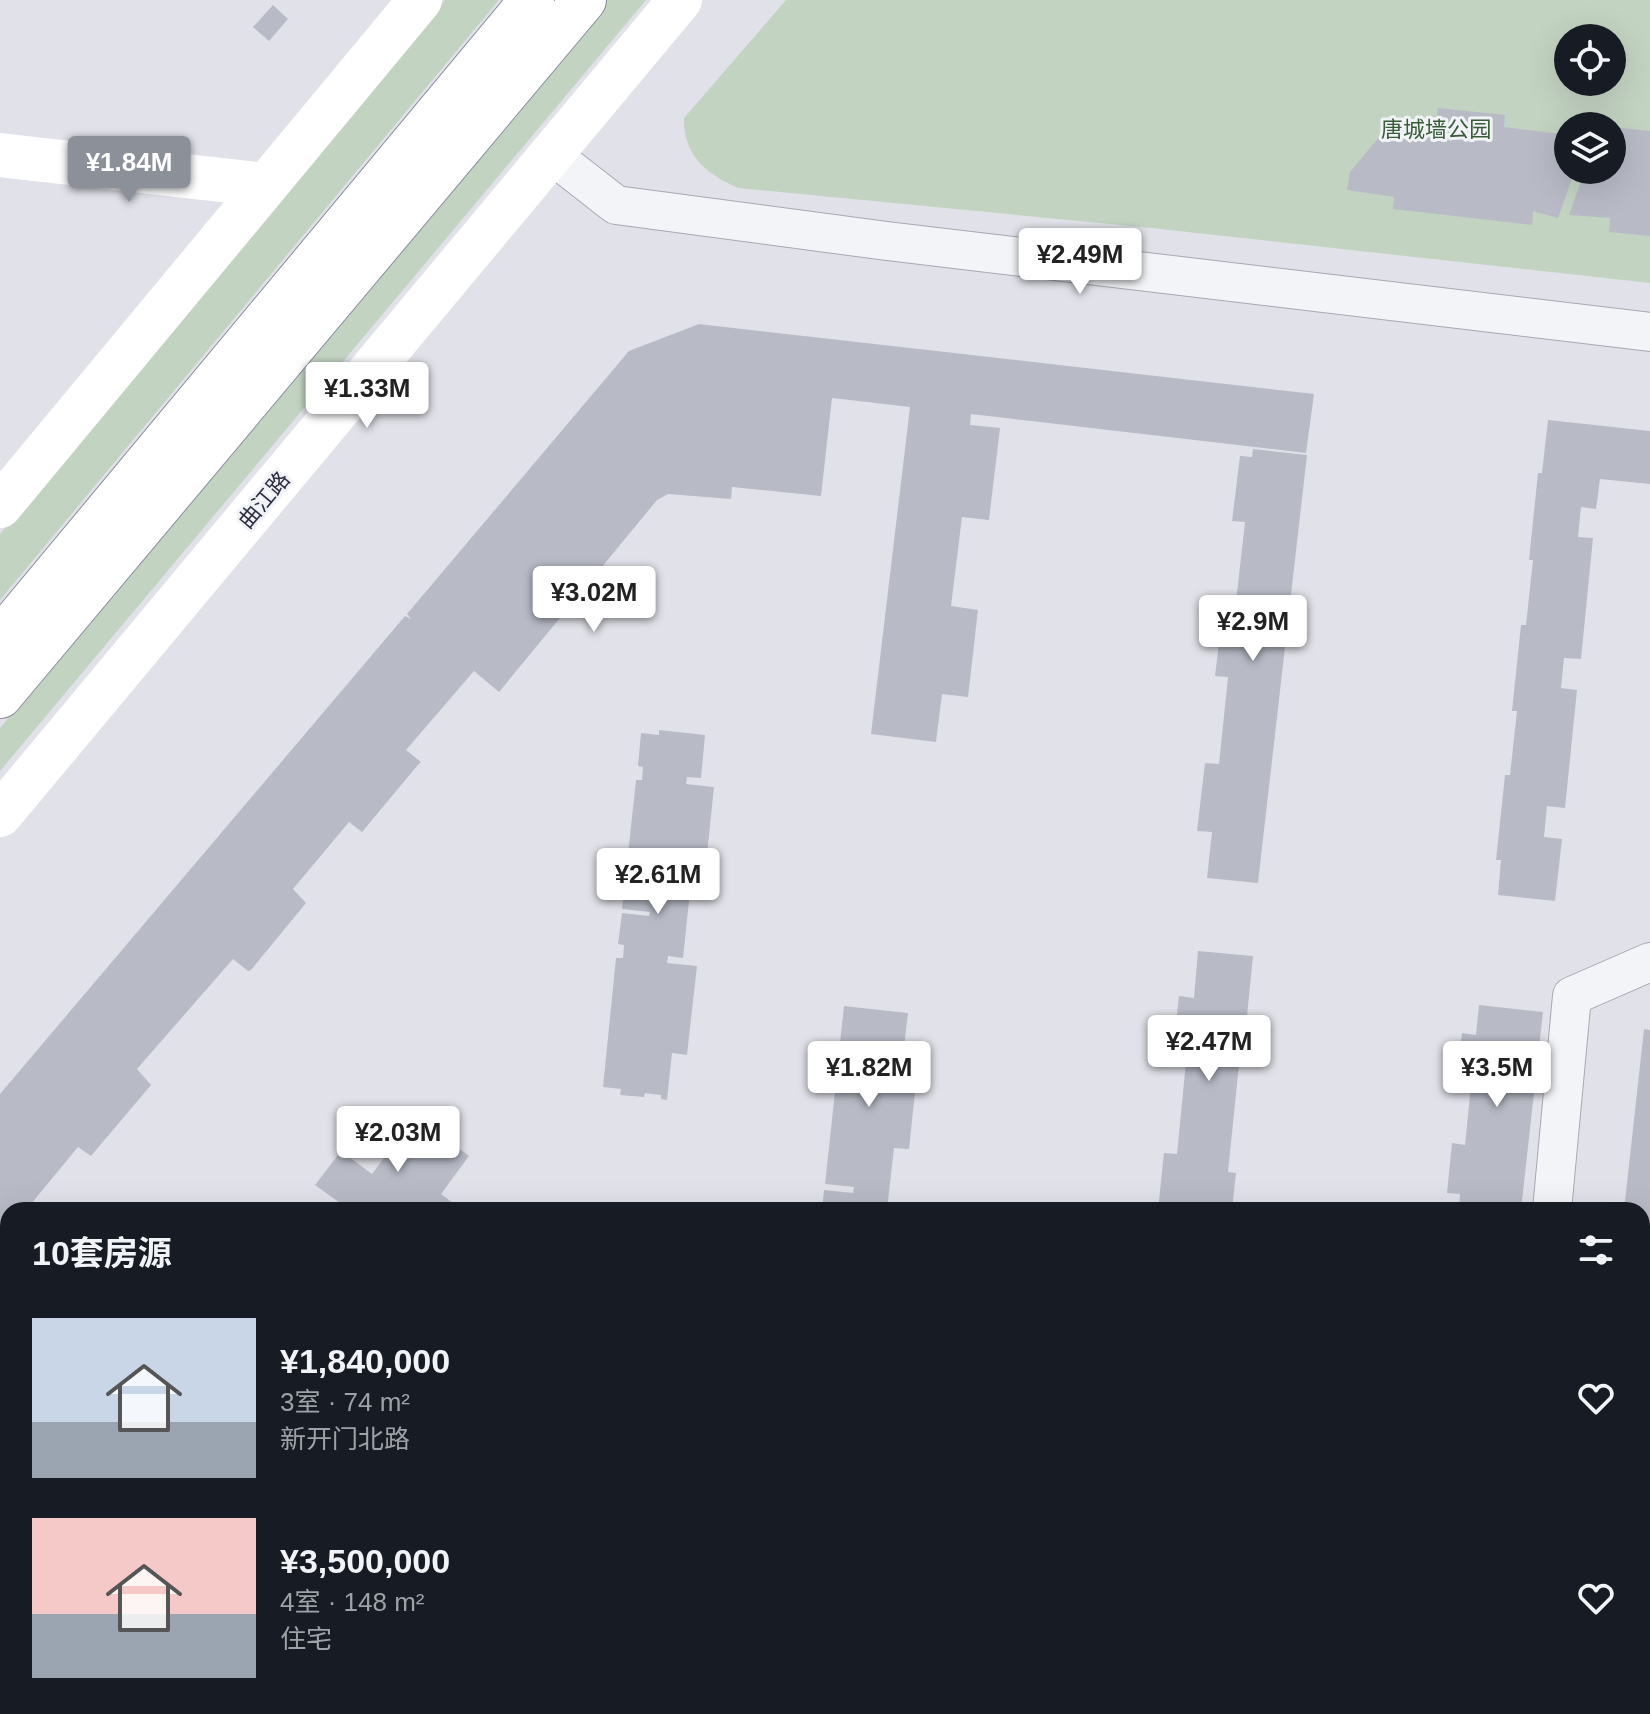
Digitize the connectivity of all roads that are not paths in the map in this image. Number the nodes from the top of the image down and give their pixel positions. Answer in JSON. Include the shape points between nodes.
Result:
{"nodes":[{"id":1,"x":420,"y":0,"type":"edge"},
{"id":2,"x":532,"y":0,"type":"edge"},
{"id":3,"x":584,"y":0,"type":"edge"},
{"id":4,"x":680,"y":0,"type":"edge"},
{"id":5,"x":0,"y":155,"type":"edge"},
{"id":6,"x":552,"y":155,"type":"junction"},
{"id":7,"x":265,"y":185,"type":"junction"},
{"id":8,"x":1650,"y":332,"type":"edge"},
{"id":9,"x":0,"y":506,"type":"edge"},
{"id":10,"x":0,"y":640,"type":"edge"},
{"id":11,"x":0,"y":696,"type":"edge"},
{"id":12,"x":0,"y":815,"type":"edge"},
{"id":13,"x":1650,"y":962,"type":"edge"},
{"id":14,"x":1553,"y":1202,"type":"edge"}],
"edges":[{"from":1,"to":7,"type":"main road"},
{"from":2,"to":10,"type":"main road"},
{"from":3,"to":11,"type":"main road"},
{"from":4,"to":6,"type":"main road","name":"曲江路"},
{"from":5,"to":7,"type":"main road"},
{"from":6,"to":8,"type":"street","via":[[616,205]]},
{"from":6,"to":12,"type":"main road","name":"曲江路"},
{"from":7,"to":9,"type":"main road"},
{"from":13,"to":14,"type":"street","via":[[1572,996]]}]}
